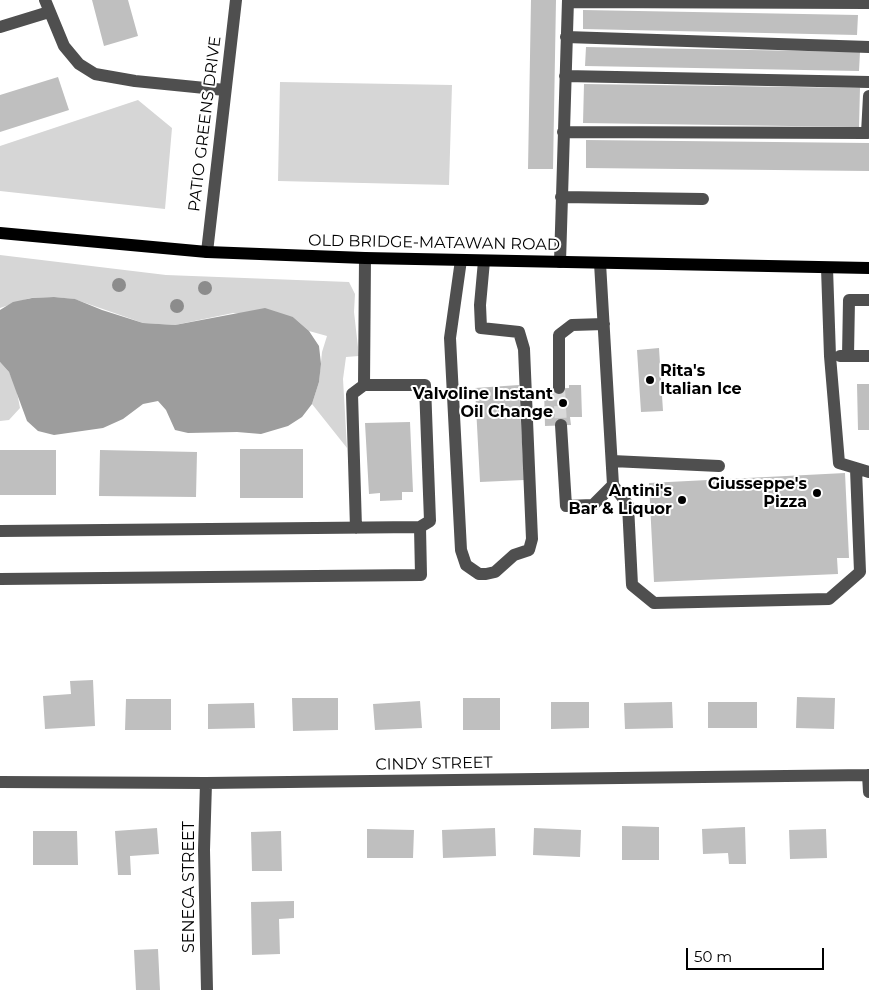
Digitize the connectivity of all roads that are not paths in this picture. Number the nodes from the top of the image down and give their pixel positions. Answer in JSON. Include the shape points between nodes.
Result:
{"nodes":[{"id":1,"x":236,"y":0,"type":"edge"},
{"id":2,"x":568,"y":1,"type":"edge"},
{"id":3,"x":869,"y":3,"type":"edge"},
{"id":4,"x":47,"y":6,"type":"edge"},
{"id":5,"x":0,"y":27,"type":"edge"},
{"id":6,"x":566,"y":37,"type":"junction"},
{"id":7,"x":869,"y":47,"type":"edge"},
{"id":8,"x":565,"y":76,"type":"junction"},
{"id":9,"x":869,"y":82,"type":"edge"},
{"id":10,"x":225,"y":90,"type":"junction"},
{"id":11,"x":869,"y":96,"type":"edge"},
{"id":12,"x":563,"y":132,"type":"junction"},
{"id":13,"x":561,"y":197,"type":"junction"},
{"id":14,"x":703,"y":200,"type":"dead end"},
{"id":15,"x":0,"y":233,"type":"edge"},
{"id":16,"x":207,"y":252,"type":"junction"},
{"id":17,"x":365,"y":258,"type":"junction"},
{"id":18,"x":461,"y":260,"type":"junction"},
{"id":19,"x":484,"y":260,"type":"junction"},
{"id":20,"x":560,"y":262,"type":"junction"},
{"id":21,"x":600,"y":263,"type":"junction"},
{"id":22,"x":827,"y":268,"type":"junction"},
{"id":23,"x":869,"y":268,"type":"edge"},
{"id":24,"x":869,"y":300,"type":"edge"},
{"id":25,"x":604,"y":324,"type":"junction"},
{"id":26,"x":830,"y":356,"type":"junction"},
{"id":27,"x":848,"y":356,"type":"junction"},
{"id":28,"x":869,"y":356,"type":"edge"},
{"id":29,"x":364,"y":385,"type":"junction"},
{"id":30,"x":559,"y":388,"type":"tunnel mouth"},
{"id":31,"x":561,"y":425,"type":"tunnel mouth"},
{"id":32,"x":612,"y":461,"type":"junction"},
{"id":33,"x":719,"y":466,"type":"dead end"},
{"id":34,"x":863,"y":470,"type":"edge"},
{"id":35,"x":613,"y":485,"type":"junction"},
{"id":36,"x":420,"y":527,"type":"junction"},
{"id":37,"x":356,"y":528,"type":"junction"},
{"id":38,"x":0,"y":531,"type":"edge"},
{"id":39,"x":0,"y":579,"type":"edge"},
{"id":40,"x":868,"y":775,"type":"edge"},
{"id":41,"x":0,"y":782,"type":"edge"},
{"id":42,"x":206,"y":783,"type":"junction"},
{"id":43,"x":869,"y":792,"type":"edge"},
{"id":44,"x":207,"y":990,"type":"edge"}],
"edges":[{"from":1,"to":10,"type":"street","name":"PATIO GREENS DRIVE"},
{"from":2,"to":3,"type":"street"},
{"from":2,"to":6,"type":"street"},
{"from":4,"to":5,"type":"street"},
{"from":4,"to":10,"type":"street","via":[[64,46],[80,64],[95,74]]},
{"from":6,"to":7,"type":"street"},
{"from":6,"to":8,"type":"street"},
{"from":8,"to":9,"type":"street"},
{"from":8,"to":12,"type":"street"},
{"from":10,"to":16,"type":"street","name":"PATIO GREENS DRIVE"},
{"from":11,"to":12,"type":"street","via":[[867,134]]},
{"from":12,"to":13,"type":"street"},
{"from":13,"to":14,"type":"street"},
{"from":13,"to":20,"type":"street"},
{"from":15,"to":16,"type":"main road","name":"OLD BRIDGE-MATAWAN ROAD"},
{"from":16,"to":17,"type":"main road","name":"OLD BRIDGE-MATAWAN ROAD"},
{"from":17,"to":18,"type":"main road","name":"OLD BRIDGE-MATAWAN ROAD"},
{"from":17,"to":29,"type":"street"},
{"from":18,"to":19,"type":"main road","name":"OLD BRIDGE-MATAWAN ROAD"},
{"from":18,"to":19,"type":"street","via":[[450,338],[461,550],[466,565],[479,574],[486,574],[494,572],[514,555],[529,550],[532,539],[524,349],[519,332],[481,328]]},
{"from":19,"to":20,"type":"main road","name":"OLD BRIDGE-MATAWAN ROAD"},
{"from":20,"to":21,"type":"main road","name":"OLD BRIDGE-MATAWAN ROAD"},
{"from":21,"to":22,"type":"main road","name":"OLD BRIDGE-MATAWAN ROAD"},
{"from":21,"to":25,"type":"street"},
{"from":22,"to":23,"type":"main road","name":"OLD BRIDGE-MATAWAN ROAD"},
{"from":22,"to":26,"type":"street"},
{"from":24,"to":27,"type":"street","via":[[849,300]]},
{"from":25,"to":30,"type":"street","via":[[572,324],[559,335]]},
{"from":25,"to":32,"type":"street"},
{"from":26,"to":27,"type":"street"},
{"from":26,"to":34,"type":"street","via":[[839,463]]},
{"from":27,"to":28,"type":"street"},
{"from":29,"to":36,"type":"street","via":[[424,384],[430,521]]},
{"from":29,"to":37,"type":"street","via":[[352,394]]},
{"from":31,"to":35,"type":"street","via":[[566,506],[593,505]]},
{"from":32,"to":33,"type":"street"},
{"from":32,"to":35,"type":"street"},
{"from":34,"to":35,"type":"street","via":[[860,572],[829,600],[654,603],[632,585],[628,505]]},
{"from":36,"to":37,"type":"street"},
{"from":36,"to":39,"type":"street","via":[[421,575]]},
{"from":37,"to":38,"type":"street"},
{"from":40,"to":42,"type":"street","name":"CINDY STREET"},
{"from":40,"to":43,"type":"street"},
{"from":41,"to":42,"type":"street","name":"CINDY STREET"},
{"from":42,"to":44,"type":"street","name":"SENECA STREET"}]}
